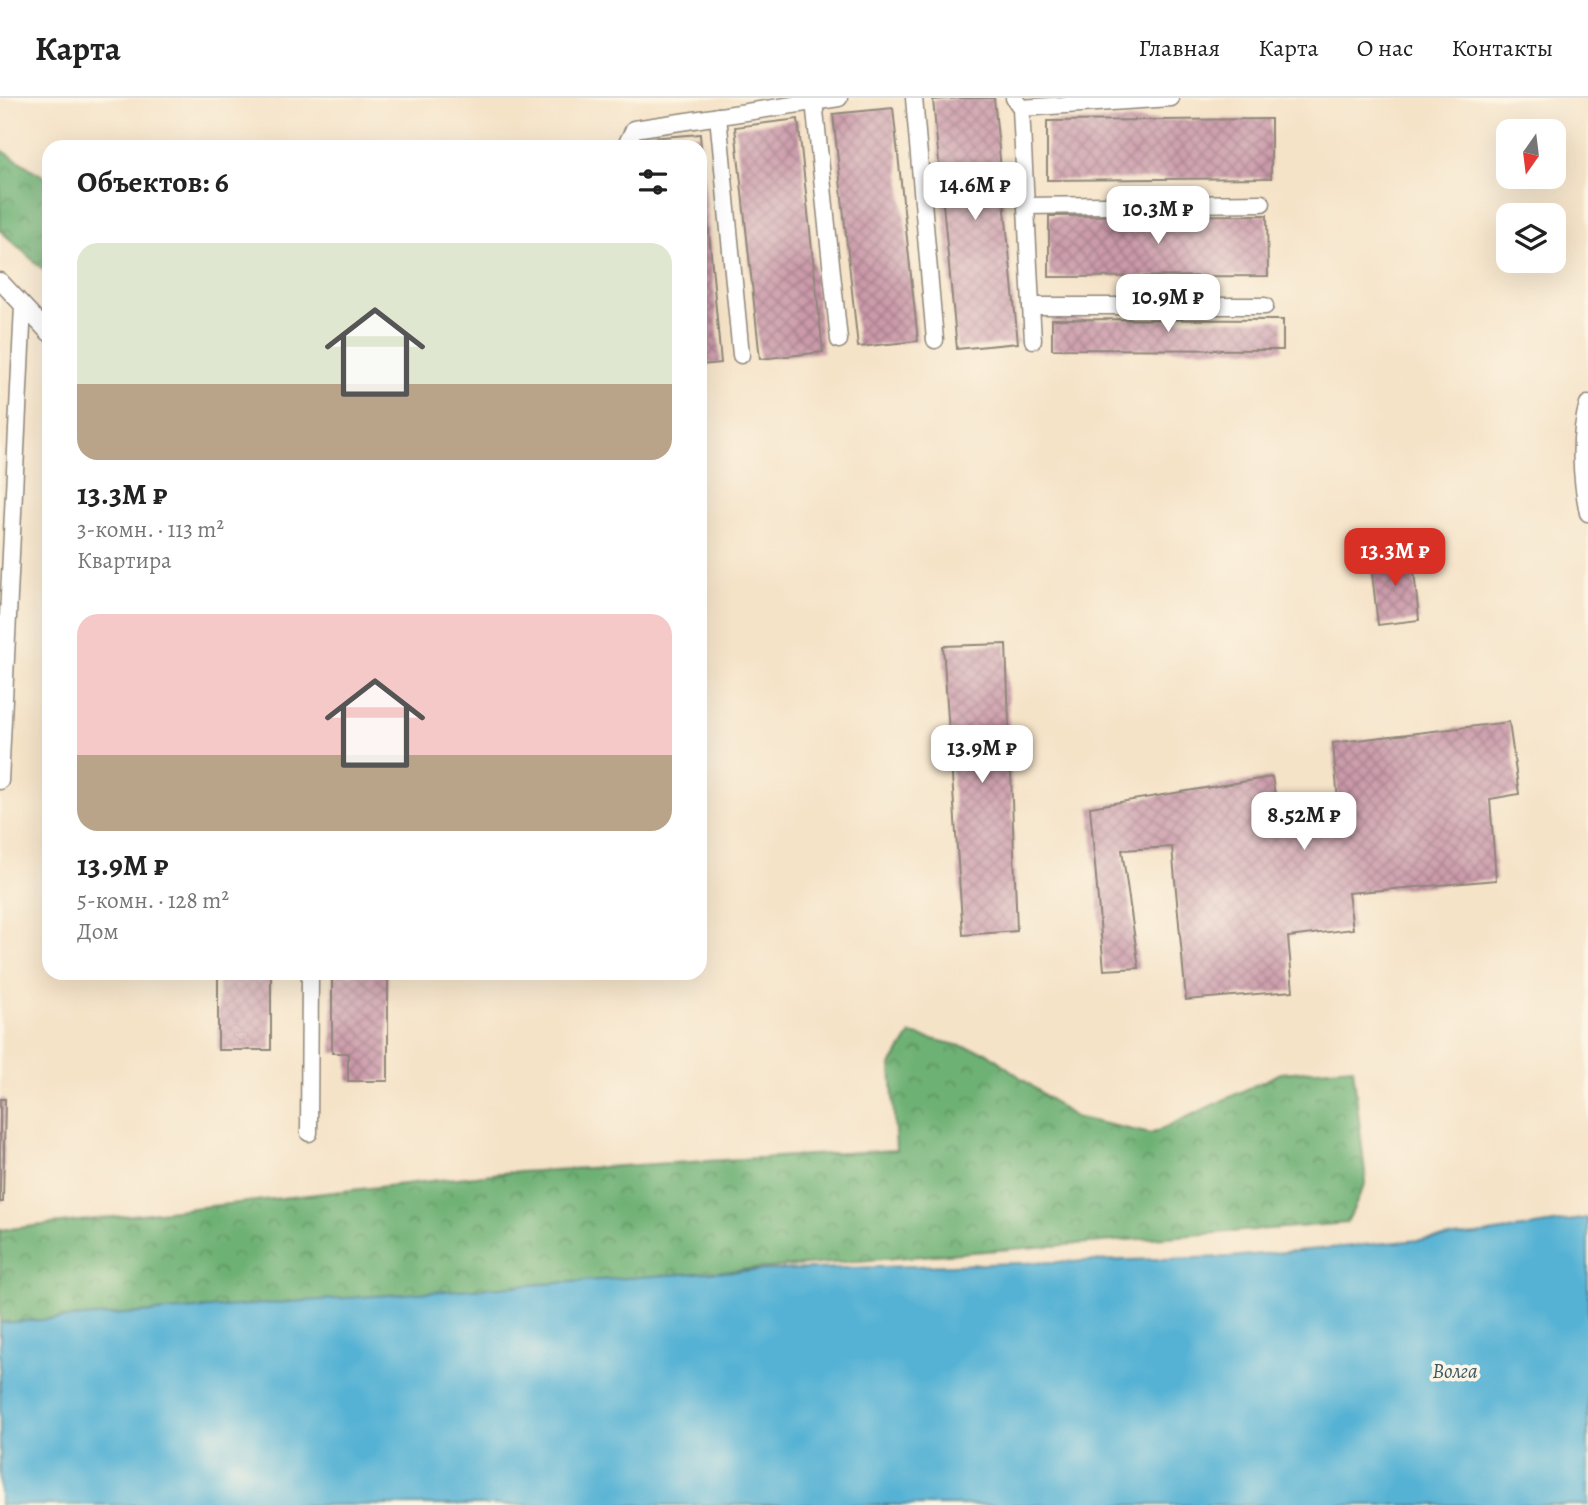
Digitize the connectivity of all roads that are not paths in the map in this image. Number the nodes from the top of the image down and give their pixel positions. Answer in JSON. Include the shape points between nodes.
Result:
{"nodes":[{"id":1,"x":839,"y":98,"type":"edge"},
{"id":2,"x":914,"y":98,"type":"edge"},
{"id":3,"x":1171,"y":98,"type":"edge"},
{"id":4,"x":814,"y":101,"type":"junction"},
{"id":5,"x":1017,"y":103,"type":"edge"},
{"id":6,"x":718,"y":116,"type":"junction"},
{"id":7,"x":629,"y":140,"type":"edge"},
{"id":8,"x":1262,"y":203,"type":"dead end"},
{"id":9,"x":1026,"y":206,"type":"junction"},
{"id":10,"x":0,"y":281,"type":"edge"},
{"id":11,"x":23,"y":306,"type":"junction"},
{"id":12,"x":1031,"y":306,"type":"junction"},
{"id":13,"x":1265,"y":306,"type":"dead end"},
{"id":14,"x":42,"y":325,"type":"edge"},
{"id":15,"x":935,"y":340,"type":"dead end"},
{"id":16,"x":1033,"y":340,"type":"dead end"},
{"id":17,"x":839,"y":341,"type":"dead end"},
{"id":18,"x":741,"y":355,"type":"dead end"},
{"id":19,"x":1588,"y":404,"type":"edge"},
{"id":20,"x":1588,"y":513,"type":"edge"},
{"id":21,"x":0,"y":781,"type":"edge"},
{"id":22,"x":310,"y":980,"type":"edge"},
{"id":23,"x":309,"y":1133,"type":"dead end"}],
"edges":[{"from":1,"to":4,"type":"lane"},
{"from":2,"to":15,"type":"lane"},
{"from":3,"to":5,"type":"lane"},
{"from":4,"to":6,"type":"lane"},
{"from":4,"to":17,"type":"lane"},
{"from":5,"to":9,"type":"lane"},
{"from":6,"to":7,"type":"lane","via":[[634,130]]},
{"from":6,"to":18,"type":"lane"},
{"from":8,"to":9,"type":"lane"},
{"from":9,"to":12,"type":"lane"},
{"from":10,"to":11,"type":"lane"},
{"from":11,"to":14,"type":"lane"},
{"from":11,"to":21,"type":"lane"},
{"from":12,"to":13,"type":"lane"},
{"from":12,"to":16,"type":"lane"},
{"from":19,"to":20,"type":"lane","via":[[1582,460]]},
{"from":22,"to":23,"type":"lane"}]}
